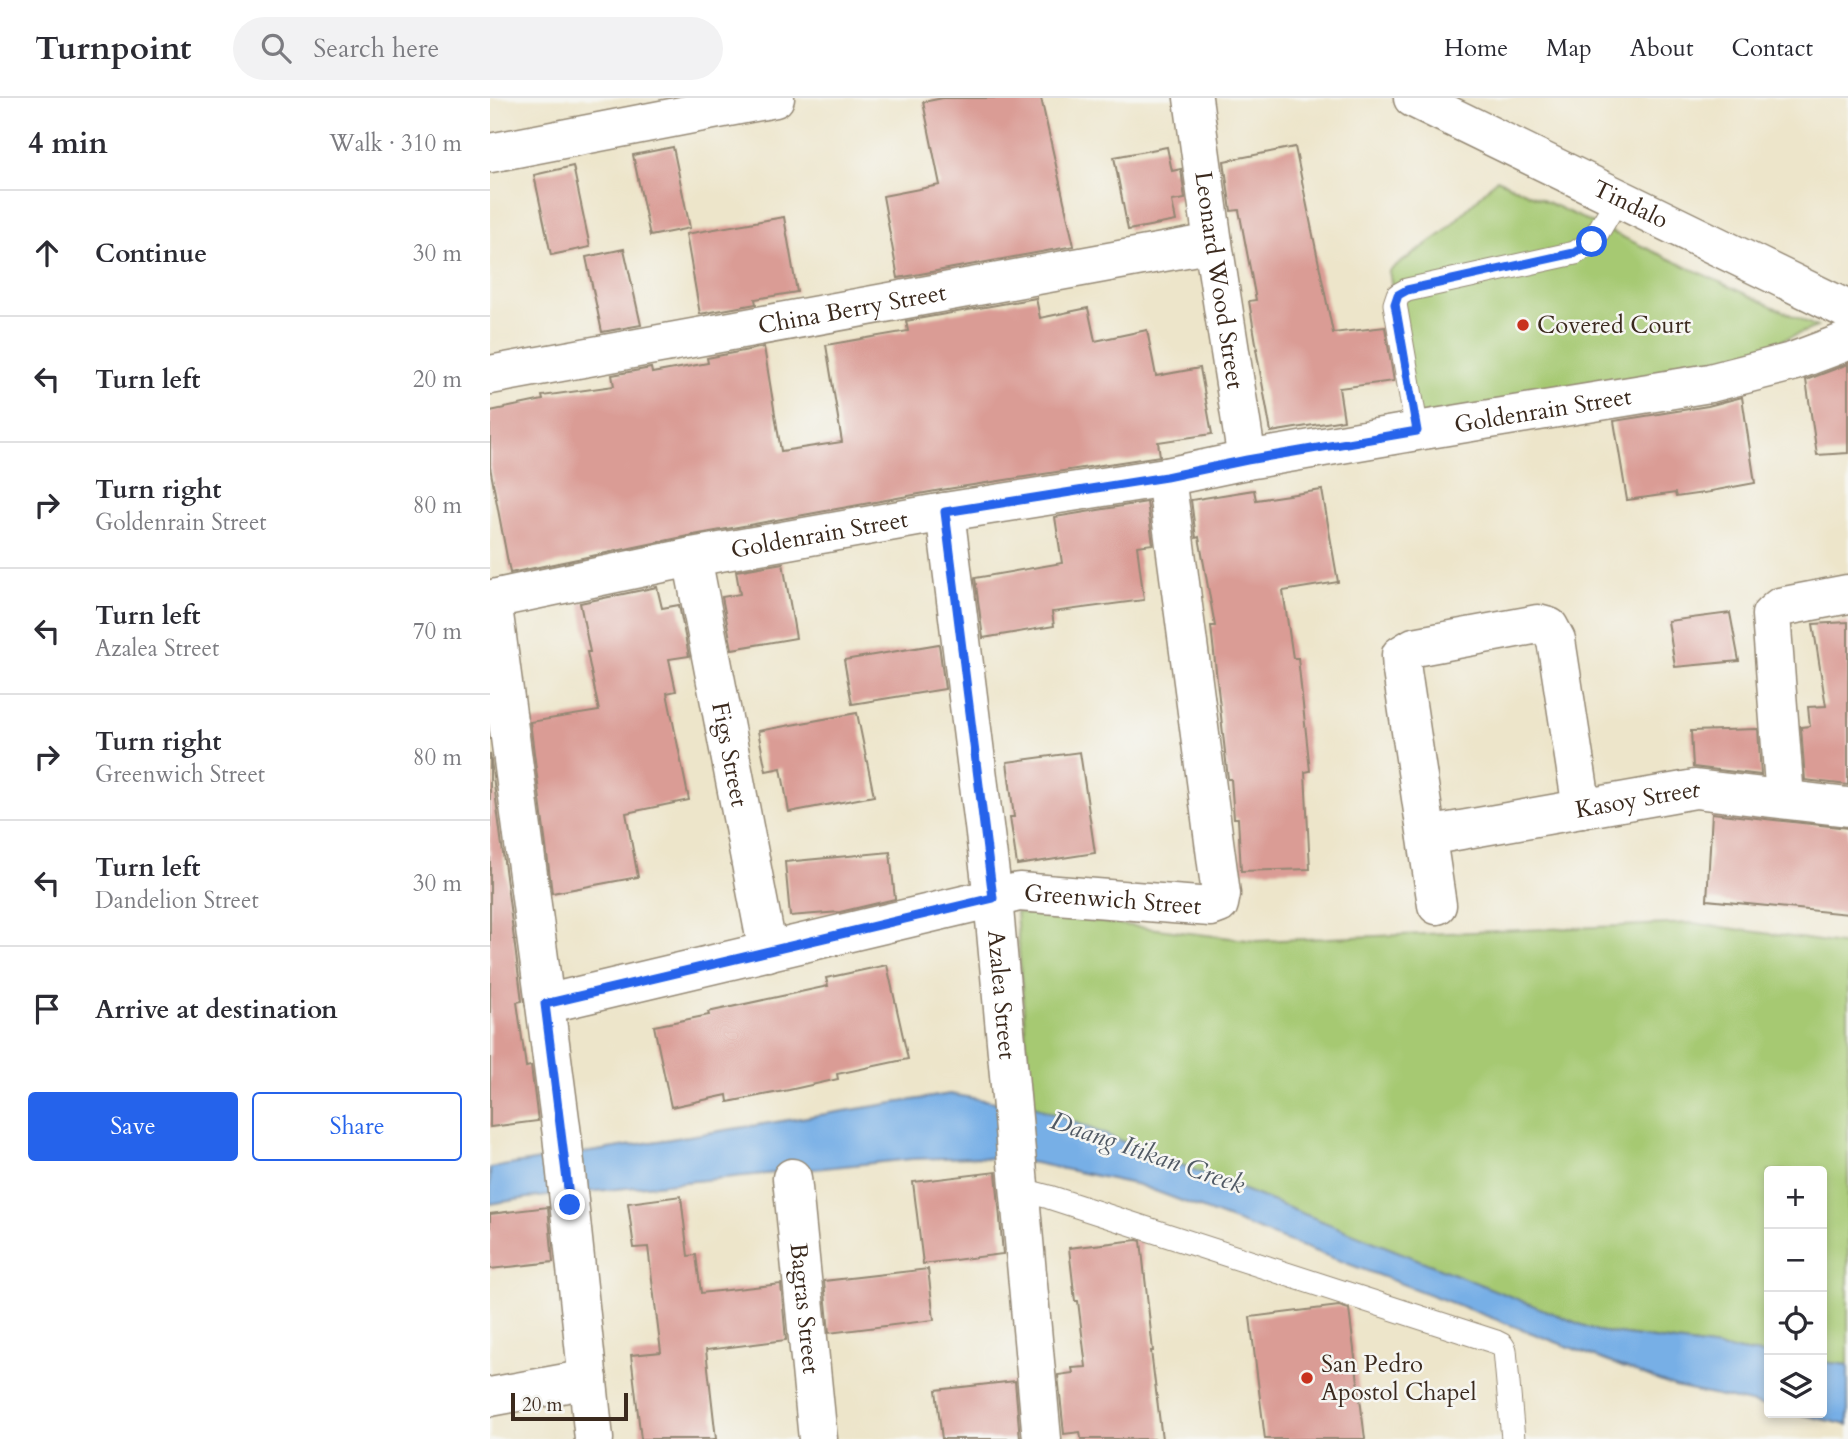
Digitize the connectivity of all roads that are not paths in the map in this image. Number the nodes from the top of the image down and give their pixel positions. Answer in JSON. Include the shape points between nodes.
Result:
{"nodes":[{"id":1,"x":775,"y":98,"type":"edge"},
{"id":2,"x":1194,"y":98,"type":"edge"},
{"id":3,"x":1413,"y":98,"type":"edge"},
{"id":4,"x":490,"y":153,"type":"edge"},
{"id":5,"x":1618,"y":198,"type":"junction"},
{"id":6,"x":1213,"y":243,"type":"junction"},
{"id":7,"x":1848,"y":310,"type":"edge"},
{"id":8,"x":1848,"y":341,"type":"edge"},
{"id":9,"x":490,"y":375,"type":"edge"},
{"id":10,"x":1417,"y":431,"type":"junction"},
{"id":11,"x":1247,"y":460,"type":"junction"},
{"id":12,"x":1166,"y":477,"type":"junction"},
{"id":13,"x":945,"y":512,"type":"junction"},
{"id":14,"x":692,"y":557,"type":"junction"},
{"id":15,"x":491,"y":594,"type":"edge"},
{"id":16,"x":1848,"y":594,"type":"edge"},
{"id":17,"x":1785,"y":799,"type":"junction"},
{"id":18,"x":1848,"y":807,"type":"edge"},
{"id":19,"x":1582,"y":808,"type":"junction"},
{"id":20,"x":1427,"y":836,"type":"junction"},
{"id":21,"x":993,"y":898,"type":"junction"},
{"id":22,"x":1437,"y":905,"type":"dead end"},
{"id":23,"x":768,"y":952,"type":"junction"},
{"id":24,"x":545,"y":1004,"type":"junction"},
{"id":25,"x":1017,"y":1176,"type":"junction"},
{"id":26,"x":792,"y":1178,"type":"dead end"},
{"id":27,"x":588,"y":1379,"type":"junction"},
{"id":28,"x":490,"y":1398,"type":"edge"},
{"id":29,"x":594,"y":1439,"type":"edge"},
{"id":30,"x":818,"y":1439,"type":"edge"},
{"id":31,"x":1042,"y":1439,"type":"edge"},
{"id":32,"x":1513,"y":1439,"type":"edge"}],
"edges":[{"from":1,"to":4,"type":"street"},
{"from":2,"to":6,"type":"street","name":"Leonard Wood Street"},
{"from":3,"to":5,"type":"street","name":"Tindalo"},
{"from":5,"to":7,"type":"street","name":"Tindalo"},
{"from":5,"to":10,"type":"lane","via":[[1592,242],[1574,253],[1398,295],[1395,304]]},
{"from":6,"to":9,"type":"street","name":"China Berry Street"},
{"from":6,"to":11,"type":"street","name":"Leonard Wood Street"},
{"from":8,"to":10,"type":"street","name":"Goldenrain Street","via":[[1792,362],[1710,383]]},
{"from":10,"to":11,"type":"street","name":"Goldenrain Street"},
{"from":11,"to":12,"type":"street","name":"Goldenrain Street"},
{"from":12,"to":13,"type":"street","name":"Goldenrain Street"},
{"from":12,"to":21,"type":"street","name":"Greenwich Street","via":[[1219,904],[1019,892]]},
{"from":13,"to":14,"type":"street","name":"Goldenrain Street"},
{"from":13,"to":21,"type":"street","name":"Azalea Street"},
{"from":14,"to":15,"type":"street","name":"Goldenrain Street"},
{"from":14,"to":23,"type":"street","name":"Figs Street"},
{"from":15,"to":24,"type":"street"},
{"from":16,"to":17,"type":"street","via":[[1780,607],[1771,615]]},
{"from":17,"to":18,"type":"street","name":"Kasoy Street"},
{"from":17,"to":19,"type":"street","name":"Kasoy Street","via":[[1695,789]]},
{"from":19,"to":20,"type":"street","name":"Kasoy Street"},
{"from":19,"to":20,"type":"street","via":[[1556,640],[1549,627],[1538,624],[1414,647],[1401,655]]},
{"from":20,"to":22,"type":"street"},
{"from":21,"to":23,"type":"street","name":"Greenwich Street"},
{"from":21,"to":25,"type":"street","name":"Azalea Street"},
{"from":23,"to":24,"type":"street","name":"Greenwich Street"},
{"from":24,"to":27,"type":"street"},
{"from":25,"to":31,"type":"street","name":"Azalea Street"},
{"from":25,"to":32,"type":"lane","via":[[1062,1201],[1502,1345]]},
{"from":26,"to":30,"type":"street","name":"Bagras Street"},
{"from":27,"to":28,"type":"street"},
{"from":27,"to":29,"type":"street"}]}
